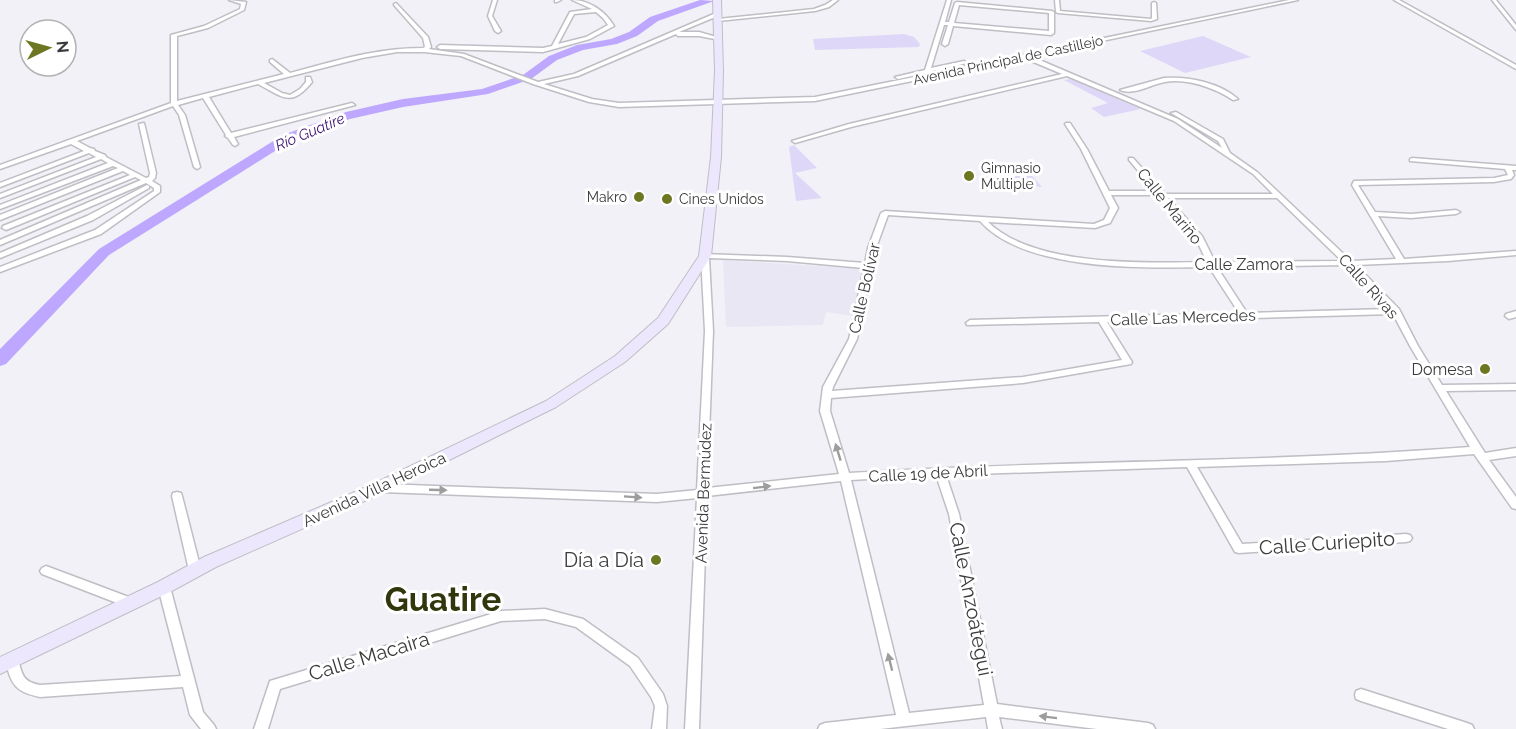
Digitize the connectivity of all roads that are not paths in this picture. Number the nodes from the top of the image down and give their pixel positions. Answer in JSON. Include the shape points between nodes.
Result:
{"nodes":[{"id":1,"x":231,"y":0,"type":"edge"},
{"id":2,"x":495,"y":0,"type":"edge"},
{"id":3,"x":574,"y":0,"type":"edge"},
{"id":4,"x":717,"y":0,"type":"edge"},
{"id":5,"x":829,"y":0,"type":"edge"},
{"id":6,"x":836,"y":0,"type":"edge"},
{"id":7,"x":950,"y":0,"type":"edge"},
{"id":8,"x":958,"y":0,"type":"edge"},
{"id":9,"x":1053,"y":0,"type":"edge"},
{"id":10,"x":1058,"y":0,"type":"edge"},
{"id":11,"x":1275,"y":0,"type":"edge"},
{"id":12,"x":1296,"y":0,"type":"edge"},
{"id":13,"x":1396,"y":0,"type":"edge"},
{"id":14,"x":1407,"y":0,"type":"edge"},
{"id":15,"x":1494,"y":0,"type":"edge"},
{"id":16,"x":1155,"y":1,"type":"edge"},
{"id":17,"x":988,"y":2,"type":"edge"},
{"id":18,"x":1021,"y":3,"type":"edge"},
{"id":19,"x":396,"y":4,"type":"dead end"},
{"id":20,"x":597,"y":10,"type":"junction"},
{"id":21,"x":1162,"y":15,"type":"dead end"},
{"id":22,"x":718,"y":16,"type":"junction"},
{"id":23,"x":1166,"y":22,"type":"junction"},
{"id":24,"x":942,"y":23,"type":"junction"},
{"id":25,"x":951,"y":24,"type":"junction"},
{"id":26,"x":1174,"y":26,"type":"junction"},
{"id":27,"x":1516,"y":28,"type":"edge"},
{"id":28,"x":498,"y":31,"type":"dead end"},
{"id":29,"x":669,"y":34,"type":"junction"},
{"id":30,"x":718,"y":39,"type":"junction"},
{"id":31,"x":945,"y":44,"type":"dead end"},
{"id":32,"x":554,"y":47,"type":"junction"},
{"id":33,"x":426,"y":49,"type":"junction"},
{"id":34,"x":1015,"y":52,"type":"joint"},
{"id":35,"x":1024,"y":53,"type":"junction"},
{"id":36,"x":1033,"y":54,"type":"junction"},
{"id":37,"x":1516,"y":60,"type":"edge"},
{"id":38,"x":272,"y":61,"type":"dead end"},
{"id":39,"x":1516,"y":67,"type":"edge"},
{"id":40,"x":927,"y":71,"type":"junction"},
{"id":41,"x":1069,"y":74,"type":"junction"},
{"id":42,"x":289,"y":75,"type":"junction"},
{"id":43,"x":935,"y":76,"type":"junction"},
{"id":44,"x":308,"y":78,"type":"dead end"},
{"id":45,"x":258,"y":82,"type":"junction"},
{"id":46,"x":535,"y":83,"type":"junction"},
{"id":47,"x":1126,"y":93,"type":"junction"},
{"id":48,"x":1137,"y":93,"type":"junction"},
{"id":49,"x":205,"y":96,"type":"junction"},
{"id":50,"x":1235,"y":99,"type":"dead end"},
{"id":51,"x":717,"y":100,"type":"junction"},
{"id":52,"x":174,"y":104,"type":"junction"},
{"id":53,"x":352,"y":105,"type":"dead end"},
{"id":54,"x":142,"y":124,"type":"dead end"},
{"id":55,"x":1068,"y":124,"type":"dead end"},
{"id":56,"x":228,"y":136,"type":"junction"},
{"id":57,"x":71,"y":141,"type":"junction"},
{"id":58,"x":795,"y":141,"type":"dead end"},
{"id":59,"x":235,"y":144,"type":"dead end"},
{"id":60,"x":92,"y":150,"type":"junction"},
{"id":61,"x":1228,"y":154,"type":"junction"},
{"id":62,"x":104,"y":156,"type":"junction"},
{"id":63,"x":1131,"y":159,"type":"dead end"},
{"id":64,"x":1412,"y":160,"type":"dead end"},
{"id":65,"x":114,"y":163,"type":"junction"},
{"id":66,"x":0,"y":167,"type":"edge"},
{"id":67,"x":197,"y":167,"type":"dead end"},
{"id":68,"x":1512,"y":168,"type":"edge"},
{"id":69,"x":123,"y":169,"type":"junction"},
{"id":70,"x":135,"y":175,"type":"junction"},
{"id":71,"x":150,"y":182,"type":"junction"},
{"id":72,"x":0,"y":185,"type":"edge"},
{"id":73,"x":1106,"y":193,"type":"junction"},
{"id":74,"x":1161,"y":194,"type":"junction"},
{"id":75,"x":0,"y":196,"type":"edge"},
{"id":76,"x":1279,"y":196,"type":"junction"},
{"id":77,"x":0,"y":207,"type":"edge"},
{"id":78,"x":1456,"y":212,"type":"dead end"},
{"id":79,"x":1372,"y":214,"type":"junction"},
{"id":80,"x":0,"y":218,"type":"edge"},
{"id":81,"x":982,"y":219,"type":"junction"},
{"id":82,"x":6,"y":228,"type":"dead end"},
{"id":83,"x":0,"y":243,"type":"edge"},
{"id":84,"x":1516,"y":253,"type":"edge"},
{"id":85,"x":0,"y":256,"type":"edge"},
{"id":86,"x":705,"y":256,"type":"junction"},
{"id":87,"x":1401,"y":261,"type":"junction"},
{"id":88,"x":870,"y":264,"type":"junction"},
{"id":89,"x":1350,"y":264,"type":"junction"},
{"id":90,"x":1212,"y":265,"type":"junction"},
{"id":91,"x":0,"y":270,"type":"edge"},
{"id":92,"x":1396,"y":311,"type":"junction"},
{"id":93,"x":1245,"y":316,"type":"junction"},
{"id":94,"x":1102,"y":320,"type":"junction"},
{"id":95,"x":970,"y":323,"type":"dead end"},
{"id":96,"x":1439,"y":387,"type":"junction"},
{"id":97,"x":1516,"y":387,"type":"edge"},
{"id":98,"x":827,"y":395,"type":"junction"},
{"id":99,"x":1516,"y":452,"type":"edge"},
{"id":100,"x":1479,"y":453,"type":"junction"},
{"id":101,"x":1190,"y":464,"type":"junction"},
{"id":102,"x":940,"y":471,"type":"junction"},
{"id":103,"x":845,"y":477,"type":"junction"},
{"id":104,"x":380,"y":488,"type":"junction"},
{"id":105,"x":704,"y":494,"type":"junction"},
{"id":106,"x":177,"y":496,"type":"dead end"},
{"id":107,"x":1516,"y":505,"type":"edge"},
{"id":108,"x":1406,"y":538,"type":"dead end"},
{"id":109,"x":195,"y":570,"type":"junction"},
{"id":110,"x":46,"y":571,"type":"dead end"},
{"id":111,"x":164,"y":587,"type":"junction"},
{"id":112,"x":130,"y":603,"type":"junction"},
{"id":113,"x":6,"y":662,"type":"edge"},
{"id":114,"x":188,"y":681,"type":"junction"},
{"id":115,"x":1361,"y":695,"type":"dead end"},
{"id":116,"x":993,"y":710,"type":"junction"},
{"id":117,"x":904,"y":718,"type":"junction"},
{"id":118,"x":209,"y":729,"type":"edge"},
{"id":119,"x":261,"y":729,"type":"edge"},
{"id":120,"x":659,"y":729,"type":"edge"},
{"id":121,"x":692,"y":729,"type":"edge"},
{"id":122,"x":825,"y":729,"type":"edge"},
{"id":123,"x":995,"y":729,"type":"edge"},
{"id":124,"x":1148,"y":729,"type":"edge"},
{"id":125,"x":1467,"y":729,"type":"edge"}],
"edges":[{"from":1,"to":52,"type":"street","via":[[244,3],[242,10],[206,27],[174,35]]},
{"from":2,"to":28,"type":"street","via":[[490,16]]},
{"from":3,"to":20,"type":"street"},
{"from":4,"to":22,"type":"main road"},
{"from":5,"to":22,"type":"street","via":[[800,10]]},
{"from":6,"to":22,"type":"street","via":[[815,10]]},
{"from":7,"to":24,"type":"street"},
{"from":8,"to":17,"type":"street"},
{"from":9,"to":18,"type":"street","via":[[1053,9]]},
{"from":10,"to":16,"type":"street","via":[[1058,12],[1151,20],[1156,15]]},
{"from":11,"to":23,"type":"street","name":"Avenida Principal de Castillejo"},
{"from":12,"to":26,"type":"street","name":"Avenida Principal de Castillejo"},
{"from":13,"to":39,"type":"street"},
{"from":14,"to":37,"type":"street"},
{"from":15,"to":27,"type":"street"},
{"from":16,"to":21,"type":"street"},
{"from":17,"to":18,"type":"street"},
{"from":19,"to":33,"type":"street","via":[[426,38]]},
{"from":20,"to":32,"type":"street","via":[[572,13]]},
{"from":20,"to":32,"type":"street","via":[[611,24],[608,29]]},
{"from":22,"to":29,"type":"street"},
{"from":22,"to":30,"type":"main road"},
{"from":23,"to":26,"type":"street"},
{"from":23,"to":35,"type":"street","name":"Avenida Principal de Castillejo"},
{"from":24,"to":25,"type":"street"},
{"from":24,"to":40,"type":"street"},
{"from":25,"to":25,"type":"street","via":[[1051,33],[1052,12],[957,3]]},
{"from":25,"to":31,"type":"street"},
{"from":26,"to":36,"type":"street","name":"Avenida Principal de Castillejo"},
{"from":29,"to":30,"type":"street","via":[[699,34]]},
{"from":29,"to":46,"type":"street","via":[[576,75]]},
{"from":30,"to":51,"type":"main road"},
{"from":32,"to":33,"type":"street","via":[[528,51]]},
{"from":33,"to":42,"type":"street","via":[[362,56]]},
{"from":33,"to":46,"type":"street","via":[[462,56]]},
{"from":34,"to":35,"type":"street","name":"Calle Rivas"},
{"from":34,"to":40,"type":"street","name":"Avenida Principal de Castillejo"},
{"from":35,"to":36,"type":"street","name":"Calle Rivas"},
{"from":35,"to":41,"type":"street","name":"Calle Rivas"},
{"from":35,"to":43,"type":"street","name":"Avenida Principal de Castillejo"},
{"from":36,"to":47,"type":"street","name":"Calle Rivas"},
{"from":38,"to":42,"type":"street"},
{"from":40,"to":43,"type":"street"},
{"from":40,"to":51,"type":"street","name":"Avenida Principal de Castillejo","via":[[813,95]]},
{"from":41,"to":47,"type":"street","name":"Calle Rivas"},
{"from":41,"to":58,"type":"street"},
{"from":42,"to":45,"type":"street"},
{"from":43,"to":51,"type":"street","name":"Avenida Principal de Castillejo","via":[[815,99]]},
{"from":44,"to":45,"type":"street","via":[[309,82],[296,96],[289,98]]},
{"from":45,"to":49,"type":"street"},
{"from":46,"to":51,"type":"street","via":[[619,105]]},
{"from":47,"to":48,"type":"street","name":"Calle Rivas"},
{"from":47,"to":61,"type":"street","name":"Calle Rivas"},
{"from":48,"to":50,"type":"street","via":[[1164,80],[1173,80],[1221,89]]},
{"from":48,"to":61,"type":"street","name":"Calle Rivas","via":[[1208,131],[1221,140]]},
{"from":49,"to":52,"type":"street"},
{"from":49,"to":56,"type":"street"},
{"from":51,"to":86,"type":"main road","via":[[716,157]]},
{"from":52,"to":57,"type":"street"},
{"from":52,"to":67,"type":"street","via":[[182,116]]},
{"from":53,"to":56,"type":"street"},
{"from":54,"to":71,"type":"street","via":[[153,173]]},
{"from":55,"to":73,"type":"street","name":"Calle Bolívar"},
{"from":56,"to":59,"type":"street"},
{"from":57,"to":60,"type":"street"},
{"from":57,"to":66,"type":"street"},
{"from":60,"to":62,"type":"street"},
{"from":60,"to":72,"type":"street"},
{"from":61,"to":76,"type":"street","name":"Calle Rivas"},
{"from":62,"to":65,"type":"street"},
{"from":62,"to":75,"type":"street"},
{"from":63,"to":74,"type":"street","name":"Calle Mariño"},
{"from":64,"to":68,"type":"street"},
{"from":65,"to":69,"type":"street"},
{"from":65,"to":77,"type":"street"},
{"from":68,"to":79,"type":"street","via":[[1509,178],[1494,180],[1356,182]]},
{"from":69,"to":70,"type":"street"},
{"from":69,"to":80,"type":"street"},
{"from":70,"to":71,"type":"street"},
{"from":70,"to":82,"type":"street"},
{"from":71,"to":83,"type":"street"},
{"from":71,"to":85,"type":"street","via":[[90,218]]},
{"from":71,"to":91,"type":"street","via":[[158,187],[154,195],[98,232]]},
{"from":73,"to":74,"type":"street"},
{"from":73,"to":81,"type":"street","name":"Calle Bolívar","via":[[1114,208],[1107,221],[1095,226]]},
{"from":74,"to":76,"type":"street"},
{"from":74,"to":90,"type":"street","name":"Calle Mariño","via":[[1199,238]]},
{"from":76,"to":89,"type":"street","name":"Calle Rivas"},
{"from":78,"to":79,"type":"street"},
{"from":79,"to":87,"type":"street"},
{"from":81,"to":88,"type":"street","name":"Calle Bolívar","via":[[885,213]]},
{"from":81,"to":90,"type":"street","name":"Calle Zamora","via":[[994,231],[1041,252],[1140,265]]},
{"from":84,"to":87,"type":"street","name":"Calle Zamora"},
{"from":86,"to":88,"type":"street"},
{"from":86,"to":104,"type":"main road","name":"Avenida Villa Heroica","via":[[663,321],[620,359],[551,404]]},
{"from":86,"to":105,"type":"street","name":"Avenida Bermúdez","via":[[709,331]]},
{"from":87,"to":89,"type":"street","name":"Calle Zamora"},
{"from":88,"to":98,"type":"street","name":"Calle Bolívar","via":[[853,339]]},
{"from":89,"to":90,"type":"street","name":"Calle Zamora"},
{"from":89,"to":92,"type":"street","name":"Calle Rivas"},
{"from":90,"to":93,"type":"street","name":"Calle Mariño"},
{"from":92,"to":93,"type":"street","name":"Calle Las Mercedes"},
{"from":92,"to":96,"type":"street","name":"Calle Rivas"},
{"from":93,"to":94,"type":"street","name":"Calle Las Mercedes"},
{"from":94,"to":95,"type":"street","name":"Calle Las Mercedes"},
{"from":94,"to":98,"type":"street","via":[[1128,362],[1023,380]]},
{"from":96,"to":97,"type":"street"},
{"from":96,"to":100,"type":"street","name":"Calle Rivas"},
{"from":103,"to":98,"type":"street","name":"Calle Bolívar","one_way":true,"via":[[825,411]]},
{"from":99,"to":100,"type":"street","name":"Calle 19 de Abril"},
{"from":100,"to":101,"type":"street","name":"Calle 19 de Abril"},
{"from":100,"to":107,"type":"street","name":"Calle Rivas"},
{"from":101,"to":102,"type":"street","name":"Calle 19 de Abril"},
{"from":101,"to":108,"type":"street","name":"Calle Curiepito","via":[[1239,549]]},
{"from":102,"to":103,"type":"street","name":"Calle 19 de Abril"},
{"from":102,"to":116,"type":"street","name":"Calle Anzoátegui","via":[[954,514]]},
{"from":105,"to":103,"type":"street","name":"Calle 19 de Abril","one_way":true},
{"from":117,"to":103,"type":"street","name":"Calle Bolívar","one_way":true},
{"from":104,"to":105,"type":"street","name":"Calle 19 de Abril","one_way":true,"via":[[657,498]]},
{"from":104,"to":109,"type":"main road","name":"Avenida Villa Heroica"},
{"from":105,"to":121,"type":"street","name":"Avenida Bermúdez"},
{"from":106,"to":109,"type":"street"},
{"from":109,"to":111,"type":"main road","name":"Avenida Villa Heroica"},
{"from":110,"to":112,"type":"street"},
{"from":111,"to":112,"type":"main road","name":"Avenida Villa Heroica"},
{"from":111,"to":114,"type":"street"},
{"from":112,"to":113,"type":"main road","name":"Avenida Villa Heroica"},
{"from":113,"to":114,"type":"street","via":[[17,681],[40,691]]},
{"from":114,"to":118,"type":"street","via":[[197,716]]},
{"from":115,"to":125,"type":"street"},
{"from":116,"to":117,"type":"street"},
{"from":116,"to":123,"type":"street","name":"Calle Anzoátegui"},
{"from":124,"to":116,"type":"street","one_way":true},
{"from":117,"to":122,"type":"street"},
{"from":119,"to":120,"type":"street","name":"Calle Macaira","via":[[275,685],[501,615],[545,614],[579,623],[634,662],[657,694],[661,706]]}]}
